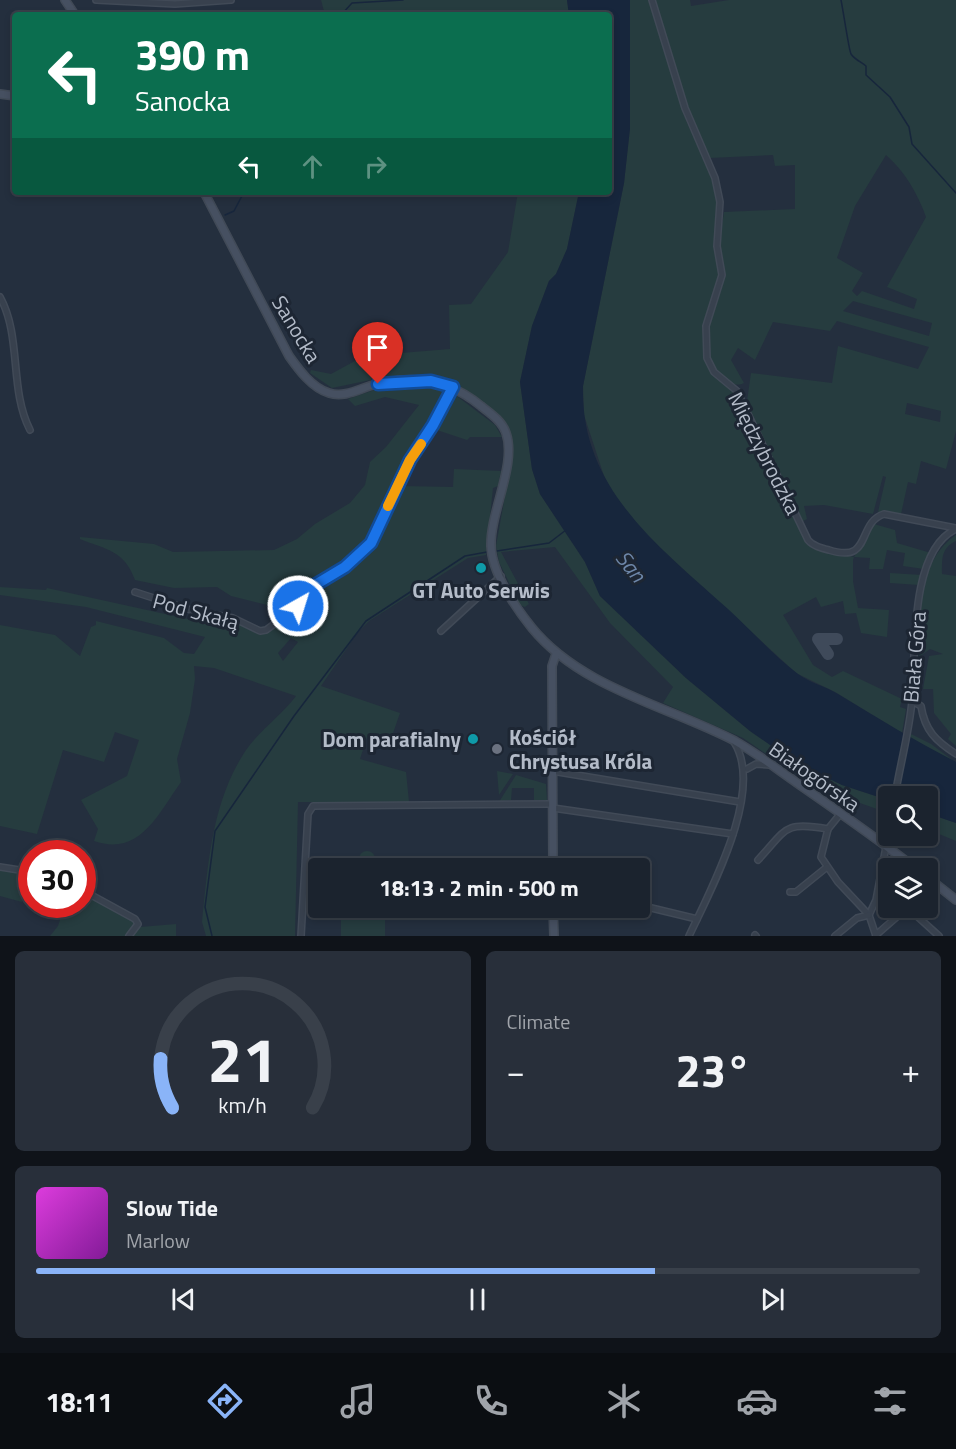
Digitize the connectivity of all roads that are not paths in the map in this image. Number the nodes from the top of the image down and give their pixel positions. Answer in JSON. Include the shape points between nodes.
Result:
{"nodes":[{"id":1,"x":96,"y":0,"type":"edge"},
{"id":2,"x":231,"y":0,"type":"edge"},
{"id":3,"x":652,"y":0,"type":"edge"},
{"id":4,"x":206,"y":195,"type":"edge"},
{"id":5,"x":0,"y":297,"type":"edge"},
{"id":6,"x":453,"y":387,"type":"junction"},
{"id":7,"x":30,"y":430,"type":"dead end"},
{"id":8,"x":956,"y":529,"type":"edge"},
{"id":9,"x":501,"y":576,"type":"junction"},
{"id":10,"x":135,"y":592,"type":"dead end"},
{"id":11,"x":441,"y":631,"type":"dead end"},
{"id":12,"x":556,"y":654,"type":"junction"},
{"id":13,"x":912,"y":701,"type":"junction"},
{"id":14,"x":733,"y":740,"type":"junction"},
{"id":15,"x":753,"y":752,"type":"junction"},
{"id":16,"x":956,"y":754,"type":"edge"},
{"id":17,"x":742,"y":762,"type":"junction"},
{"id":18,"x":773,"y":766,"type":"junction"},
{"id":19,"x":747,"y":769,"type":"junction"},
{"id":20,"x":552,"y":771,"type":"junction"},
{"id":21,"x":743,"y":775,"type":"junction"},
{"id":22,"x":897,"y":786,"type":"edge"},
{"id":23,"x":740,"y":802,"type":"junction"},
{"id":24,"x":553,"y":806,"type":"junction"},
{"id":25,"x":842,"y":813,"type":"junction"},
{"id":26,"x":828,"y":829,"type":"junction"},
{"id":27,"x":733,"y":834,"type":"junction"},
{"id":28,"x":878,"y":839,"type":"edge"},
{"id":29,"x":887,"y":846,"type":"joint"},
{"id":30,"x":553,"y":858,"type":"edge"},
{"id":31,"x":902,"y":858,"type":"edge"},
{"id":32,"x":758,"y":860,"type":"dead end"},
{"id":33,"x":0,"y":867,"type":"edge"},
{"id":34,"x":827,"y":867,"type":"junction"},
{"id":35,"x":18,"y":870,"type":"edge"},
{"id":36,"x":938,"y":888,"type":"edge"},
{"id":37,"x":790,"y":892,"type":"dead end"},
{"id":38,"x":96,"y":898,"type":"edge"},
{"id":39,"x":956,"y":900,"type":"edge"},
{"id":40,"x":650,"y":908,"type":"edge"},
{"id":41,"x":869,"y":915,"type":"junction"},
{"id":42,"x":553,"y":918,"type":"edge"},
{"id":43,"x":896,"y":918,"type":"edge"},
{"id":44,"x":918,"y":918,"type":"edge"},
{"id":45,"x":697,"y":919,"type":"junction"},
{"id":46,"x":876,"y":935,"type":"edge"},
{"id":47,"x":129,"y":936,"type":"edge"},
{"id":48,"x":301,"y":936,"type":"edge"},
{"id":49,"x":554,"y":936,"type":"edge"},
{"id":50,"x":689,"y":936,"type":"edge"},
{"id":51,"x":835,"y":936,"type":"edge"},
{"id":52,"x":939,"y":936,"type":"edge"}],
"edges":[{"from":1,"to":2,"type":"street","via":[[175,4]]},
{"from":3,"to":8,"type":"street","name":"Międzybrodzka","via":[[683,102],[715,178],[720,202],[717,246],[722,280],[706,326],[708,363],[718,377],[738,391],[808,540],[828,550],[850,554],[876,518],[884,514]]},
{"from":4,"to":6,"type":"street","name":"Sanocka","via":[[289,356],[319,388],[336,395],[395,382],[437,382]]},
{"from":5,"to":7,"type":"street","via":[[7,313],[21,410]]},
{"from":6,"to":9,"type":"street","name":"Białogórska","via":[[480,405],[506,432],[505,467],[491,538],[492,555]]},
{"from":6,"to":10,"type":"street","name":"Pod Skałą","via":[[410,460],[371,543],[345,567],[320,581],[303,602],[266,630]]},
{"from":8,"to":13,"type":"street","name":"Biała Góra","via":[[940,543],[924,573],[918,604]]},
{"from":9,"to":11,"type":"street"},
{"from":9,"to":12,"type":"street","name":"Białogórska","via":[[523,617]]},
{"from":12,"to":14,"type":"street","name":"Białogórska","via":[[618,688]]},
{"from":12,"to":20,"type":"street","via":[[552,666]]},
{"from":13,"to":16,"type":"street","via":[[921,706],[929,733]]},
{"from":13,"to":22,"type":"street","name":"Biała Góra"},
{"from":14,"to":15,"type":"street","name":"Białogórska"},
{"from":14,"to":17,"type":"street"},
{"from":15,"to":17,"type":"street"},
{"from":15,"to":18,"type":"street","name":"Białogórska"},
{"from":15,"to":19,"type":"street"},
{"from":17,"to":21,"type":"street"},
{"from":18,"to":19,"type":"street","via":[[760,763]]},
{"from":18,"to":25,"type":"street","name":"Białogórska"},
{"from":19,"to":21,"type":"street"},
{"from":20,"to":23,"type":"street"},
{"from":20,"to":24,"type":"street"},
{"from":21,"to":23,"type":"street"},
{"from":23,"to":27,"type":"street"},
{"from":24,"to":27,"type":"street"},
{"from":24,"to":30,"type":"street"},
{"from":24,"to":48,"type":"street","via":[[313,806],[308,814]]},
{"from":25,"to":26,"type":"street"},
{"from":25,"to":28,"type":"street","name":"Białogórska"},
{"from":26,"to":32,"type":"street","via":[[792,826]]},
{"from":26,"to":34,"type":"street","via":[[820,852]]},
{"from":27,"to":45,"type":"street"},
{"from":29,"to":31,"type":"street","name":"Białogórska"},
{"from":29,"to":41,"type":"street"},
{"from":33,"to":35,"type":"street"},
{"from":34,"to":37,"type":"street"},
{"from":34,"to":41,"type":"street"},
{"from":36,"to":39,"type":"street"},
{"from":38,"to":47,"type":"street","via":[[135,919],[138,924]]},
{"from":40,"to":45,"type":"street"},
{"from":41,"to":46,"type":"street"},
{"from":41,"to":51,"type":"street","via":[[857,918]]},
{"from":42,"to":49,"type":"street"},
{"from":43,"to":46,"type":"street"},
{"from":44,"to":52,"type":"street"},
{"from":45,"to":50,"type":"street"}]}
